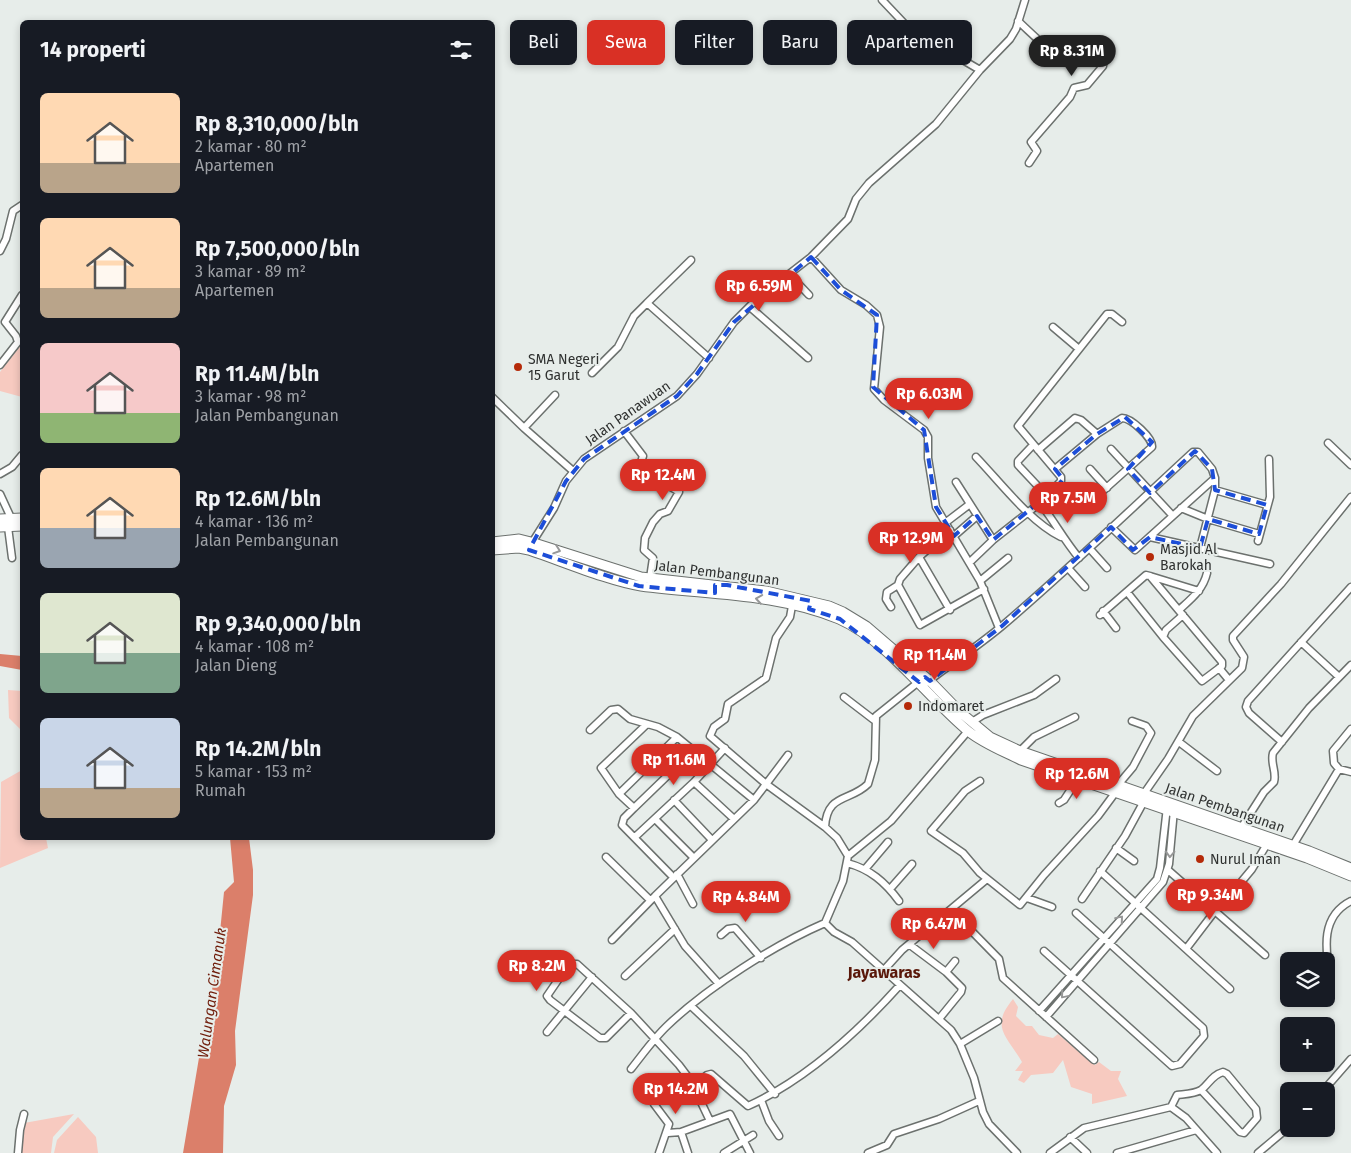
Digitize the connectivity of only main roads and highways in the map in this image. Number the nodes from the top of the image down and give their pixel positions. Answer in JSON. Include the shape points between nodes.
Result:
{"nodes":[{"id":1,"x":0,"y":519,"type":"edge"},
{"id":2,"x":20,"y":519,"type":"edge"},
{"id":3,"x":8,"y":525,"type":"edge"},
{"id":4,"x":495,"y":542,"type":"edge"},
{"id":5,"x":530,"y":546,"type":"junction"},
{"id":6,"x":495,"y":550,"type":"edge"},
{"id":7,"x":715,"y":589,"type":"junction"},
{"id":8,"x":810,"y":605,"type":"junction"},
{"id":9,"x":970,"y":727,"type":"junction"},
{"id":10,"x":1116,"y":789,"type":"junction"},
{"id":11,"x":1170,"y":808,"type":"junction"},
{"id":12,"x":1291,"y":849,"type":"junction"},
{"id":13,"x":1351,"y":868,"type":"edge"},
{"id":14,"x":1351,"y":876,"type":"edge"}],
"edges":[{"from":1,"to":3,"type":"main road"},
{"from":2,"to":3,"type":"main road"},
{"from":4,"to":5,"type":"main road","name":"Jalan Pembangunan","via":[[519,539]]},
{"from":5,"to":6,"type":"main road","name":"Jalan Pembangunan"},
{"from":5,"to":7,"type":"main road","name":"Jalan Pembangunan","one_way":true,"via":[[650,578]]},
{"from":5,"to":7,"type":"main road","name":"Jalan Pembangunan","via":[[639,586]]},
{"from":8,"to":7,"type":"main road","name":"Jalan Pembangunan","one_way":true,"via":[[792,606]]},
{"from":7,"to":8,"type":"main road","name":"Jalan Pembangunan","via":[[766,591]]},
{"from":8,"to":9,"type":"main road","name":"Jalan Pembangunan","via":[[843,612],[866,626]]},
{"from":9,"to":10,"type":"main road","name":"Jalan Pembangunan","via":[[1020,751]]},
{"from":9,"to":10,"type":"main road","name":"Jalan Pembangunan","via":[[986,744],[1021,760],[1077,780]]},
{"from":10,"to":11,"type":"main road","name":"Jalan Pembangunan"},
{"from":11,"to":12,"type":"main road","name":"Jalan Pembangunan","via":[[1267,844]]},
{"from":11,"to":12,"type":"main road","name":"Jalan Pembangunan","via":[[1241,828]]},
{"from":12,"to":13,"type":"main road","name":"Jalan Pembangunan"},
{"from":12,"to":14,"type":"main road","name":"Jalan Pembangunan"}]}
